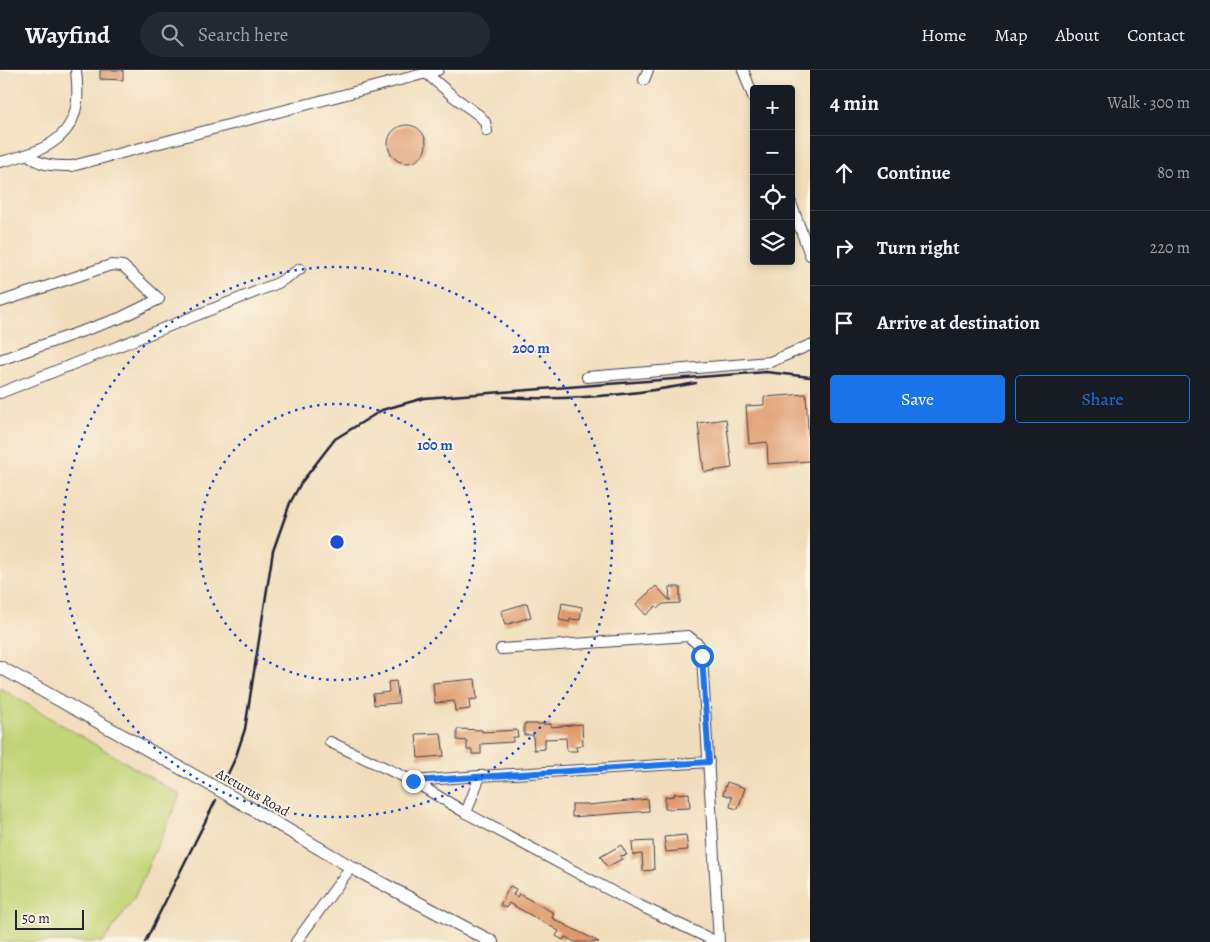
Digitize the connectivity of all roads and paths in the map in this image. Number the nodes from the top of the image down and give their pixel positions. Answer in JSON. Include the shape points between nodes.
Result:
{"nodes":[{"id":1,"x":76,"y":70,"type":"edge"},
{"id":2,"x":438,"y":70,"type":"edge"},
{"id":3,"x":648,"y":70,"type":"edge"},
{"id":4,"x":743,"y":70,"type":"edge"},
{"id":5,"x":426,"y":73,"type":"junction"},
{"id":6,"x":644,"y":80,"type":"dead end"},
{"id":7,"x":750,"y":88,"type":"edge"},
{"id":8,"x":487,"y":130,"type":"dead end"},
{"id":9,"x":29,"y":155,"type":"junction"},
{"id":10,"x":0,"y":162,"type":"edge"},
{"id":11,"x":795,"y":214,"type":"edge"},
{"id":12,"x":810,"y":255,"type":"edge"},
{"id":13,"x":300,"y":269,"type":"dead end"},
{"id":14,"x":0,"y":302,"type":"edge"},
{"id":15,"x":810,"y":345,"type":"edge"},
{"id":16,"x":0,"y":360,"type":"edge"},
{"id":17,"x":587,"y":377,"type":"dead end"},
{"id":18,"x":0,"y":393,"type":"edge"},
{"id":19,"x":501,"y":650,"type":"dead end"},
{"id":20,"x":0,"y":667,"type":"edge"},
{"id":21,"x":330,"y":742,"type":"dead end"},
{"id":22,"x":709,"y":762,"type":"junction"},
{"id":23,"x":480,"y":776,"type":"junction"},
{"id":24,"x":413,"y":781,"type":"junction"},
{"id":25,"x":466,"y":813,"type":"junction"},
{"id":26,"x":351,"y":867,"type":"junction"},
{"id":27,"x":296,"y":942,"type":"edge"},
{"id":28,"x":492,"y":942,"type":"edge"},
{"id":29,"x":718,"y":942,"type":"edge"}],
"edges":[{"from":1,"to":9,"type":"street","via":[[77,101],[69,128],[54,142]]},
{"from":2,"to":5,"type":"street"},
{"from":3,"to":6,"type":"street"},
{"from":4,"to":7,"type":"street"},
{"from":5,"to":8,"type":"street","via":[[480,116]]},
{"from":5,"to":9,"type":"street","via":[[72,166],[43,164]]},
{"from":9,"to":10,"type":"street"},
{"from":11,"to":12,"type":"street"},
{"from":13,"to":18,"type":"street","via":[[278,283]]},
{"from":14,"to":16,"type":"street","via":[[111,265],[123,266],[159,299],[120,318]]},
{"from":15,"to":17,"type":"street","via":[[770,362]]},
{"from":19,"to":22,"type":"street","via":[[688,636],[699,645],[702,656]]},
{"from":20,"to":26,"type":"main road","name":"Arcturus Road"},
{"from":21,"to":24,"type":"street"},
{"from":22,"to":23,"type":"street"},
{"from":22,"to":29,"type":"street"},
{"from":23,"to":24,"type":"street"},
{"from":23,"to":25,"type":"street"},
{"from":24,"to":25,"type":"street"},
{"from":25,"to":29,"type":"street","via":[[630,901]]},
{"from":26,"to":27,"type":"street"},
{"from":26,"to":28,"type":"main road","name":"Arcturus Road"}]}
